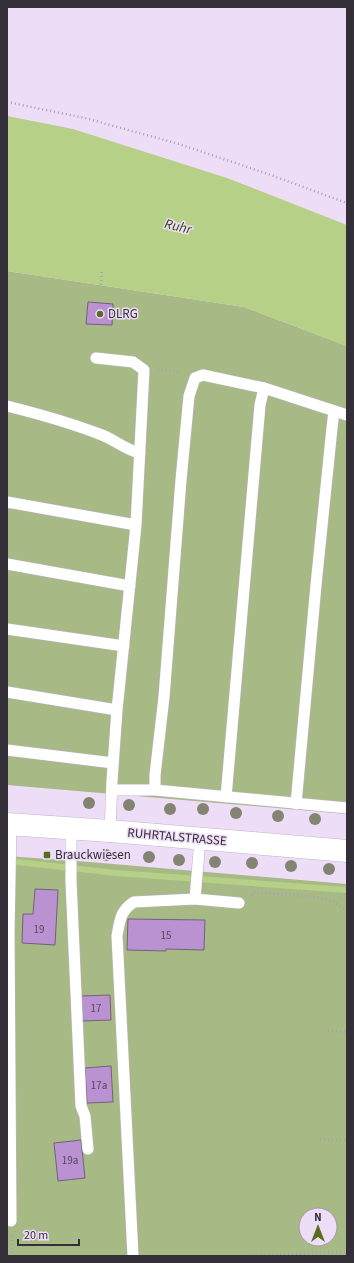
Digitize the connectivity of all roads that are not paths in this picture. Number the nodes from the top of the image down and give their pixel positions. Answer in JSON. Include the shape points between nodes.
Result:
{"nodes":[{"id":1,"x":96,"y":358,"type":"dead end"},
{"id":2,"x":264,"y":388,"type":"junction"},
{"id":3,"x":7,"y":406,"type":"edge"},
{"id":4,"x":334,"y":411,"type":"junction"},
{"id":5,"x":347,"y":415,"type":"edge"},
{"id":6,"x":140,"y":453,"type":"junction"},
{"id":7,"x":7,"y":502,"type":"edge"},
{"id":8,"x":136,"y":525,"type":"junction"},
{"id":9,"x":7,"y":564,"type":"edge"},
{"id":10,"x":130,"y":586,"type":"junction"},
{"id":11,"x":7,"y":629,"type":"edge"},
{"id":12,"x":124,"y":646,"type":"junction"},
{"id":13,"x":7,"y":692,"type":"edge"},
{"id":14,"x":117,"y":710,"type":"junction"},
{"id":15,"x":7,"y":750,"type":"edge"},
{"id":16,"x":113,"y":763,"type":"junction"},
{"id":17,"x":112,"y":790,"type":"junction"},
{"id":18,"x":155,"y":790,"type":"junction"},
{"id":19,"x":226,"y":797,"type":"junction"},
{"id":20,"x":296,"y":804,"type":"junction"},
{"id":21,"x":347,"y":808,"type":"edge"},
{"id":22,"x":9,"y":824,"type":"edge"},
{"id":23,"x":71,"y":828,"type":"junction"},
{"id":24,"x":110,"y":831,"type":"junction"},
{"id":25,"x":200,"y":838,"type":"junction"},
{"id":26,"x":347,"y":851,"type":"edge"},
{"id":27,"x":195,"y":900,"type":"junction"},
{"id":28,"x":239,"y":903,"type":"road end"},
{"id":29,"x":88,"y":1149,"type":"dead end"},
{"id":30,"x":12,"y":1222,"type":"road end"},
{"id":31,"x":133,"y":1256,"type":"edge"}],
"edges":[{"from":1,"to":6,"type":"lane","via":[[133,362],[144,370]]},
{"from":2,"to":4,"type":"lane"},
{"from":2,"to":18,"type":"lane","via":[[203,375],[195,378],[189,396]]},
{"from":2,"to":19,"type":"lane","via":[[260,405]]},
{"from":3,"to":6,"type":"lane","via":[[51,417],[103,435]]},
{"from":4,"to":5,"type":"lane"},
{"from":4,"to":20,"type":"lane"},
{"from":6,"to":8,"type":"lane"},
{"from":7,"to":8,"type":"lane"},
{"from":8,"to":10,"type":"lane"},
{"from":9,"to":10,"type":"lane"},
{"from":10,"to":12,"type":"lane"},
{"from":11,"to":12,"type":"lane"},
{"from":12,"to":14,"type":"lane"},
{"from":13,"to":14,"type":"lane"},
{"from":14,"to":16,"type":"lane"},
{"from":15,"to":16,"type":"lane"},
{"from":16,"to":17,"type":"lane"},
{"from":17,"to":18,"type":"lane"},
{"from":17,"to":24,"type":"lane"},
{"from":18,"to":19,"type":"lane"},
{"from":19,"to":20,"type":"lane"},
{"from":20,"to":21,"type":"lane"},
{"from":22,"to":23,"type":"main road","name":"RUHRTALSTRASSE"},
{"from":22,"to":30,"type":"lane"},
{"from":23,"to":24,"type":"main road","name":"RUHRTALSTRASSE"},
{"from":23,"to":29,"type":"lane","via":[[81,1106],[85,1116]]},
{"from":24,"to":25,"type":"main road","name":"RUHRTALSTRASSE"},
{"from":25,"to":26,"type":"main road","name":"RUHRTALSTRASSE"},
{"from":25,"to":27,"type":"lane"},
{"from":27,"to":28,"type":"lane"},
{"from":27,"to":31,"type":"lane","via":[[134,902],[121,914],[117,936]]}]}
